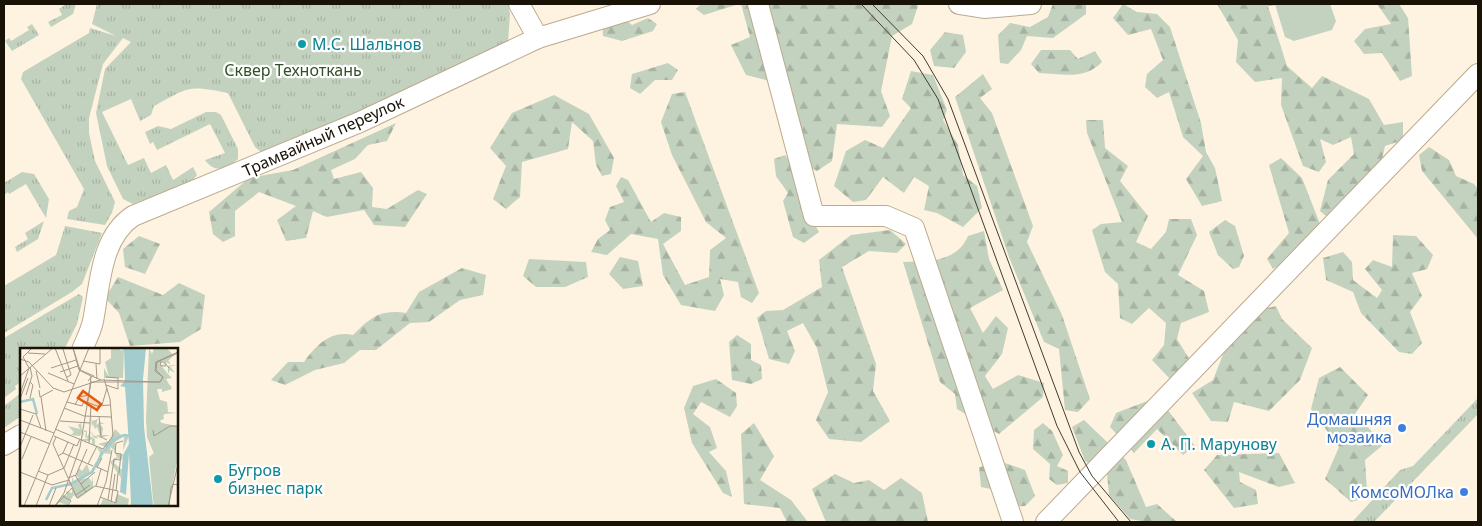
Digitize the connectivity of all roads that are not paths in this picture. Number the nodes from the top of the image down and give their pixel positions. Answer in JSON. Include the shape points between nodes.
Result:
{"nodes":[{"id":1,"x":519,"y":4,"type":"edge"},
{"id":2,"x":650,"y":4,"type":"edge"},
{"id":3,"x":758,"y":4,"type":"edge"},
{"id":4,"x":959,"y":4,"type":"edge"},
{"id":5,"x":1031,"y":4,"type":"edge"},
{"id":6,"x":538,"y":38,"type":"junction"},
{"id":7,"x":1478,"y":74,"type":"edge"},
{"id":8,"x":83,"y":348,"type":"edge"},
{"id":9,"x":20,"y":436,"type":"edge"},
{"id":10,"x":4,"y":445,"type":"edge"},
{"id":11,"x":1013,"y":522,"type":"edge"},
{"id":12,"x":1046,"y":522,"type":"edge"}],
"edges":[{"from":1,"to":6,"type":"street"},
{"from":2,"to":6,"type":"street","name":"Трамвайный переулок"},
{"from":3,"to":11,"type":"street","via":[[814,216],[886,216],[914,228]]},
{"from":4,"to":5,"type":"street","via":[[984,8]]},
{"from":6,"to":8,"type":"street","name":"Трамвайный переулок","via":[[360,122],[124,222],[116,232],[100,274],[92,323]]},
{"from":7,"to":12,"type":"street"},
{"from":9,"to":10,"type":"street"}]}
